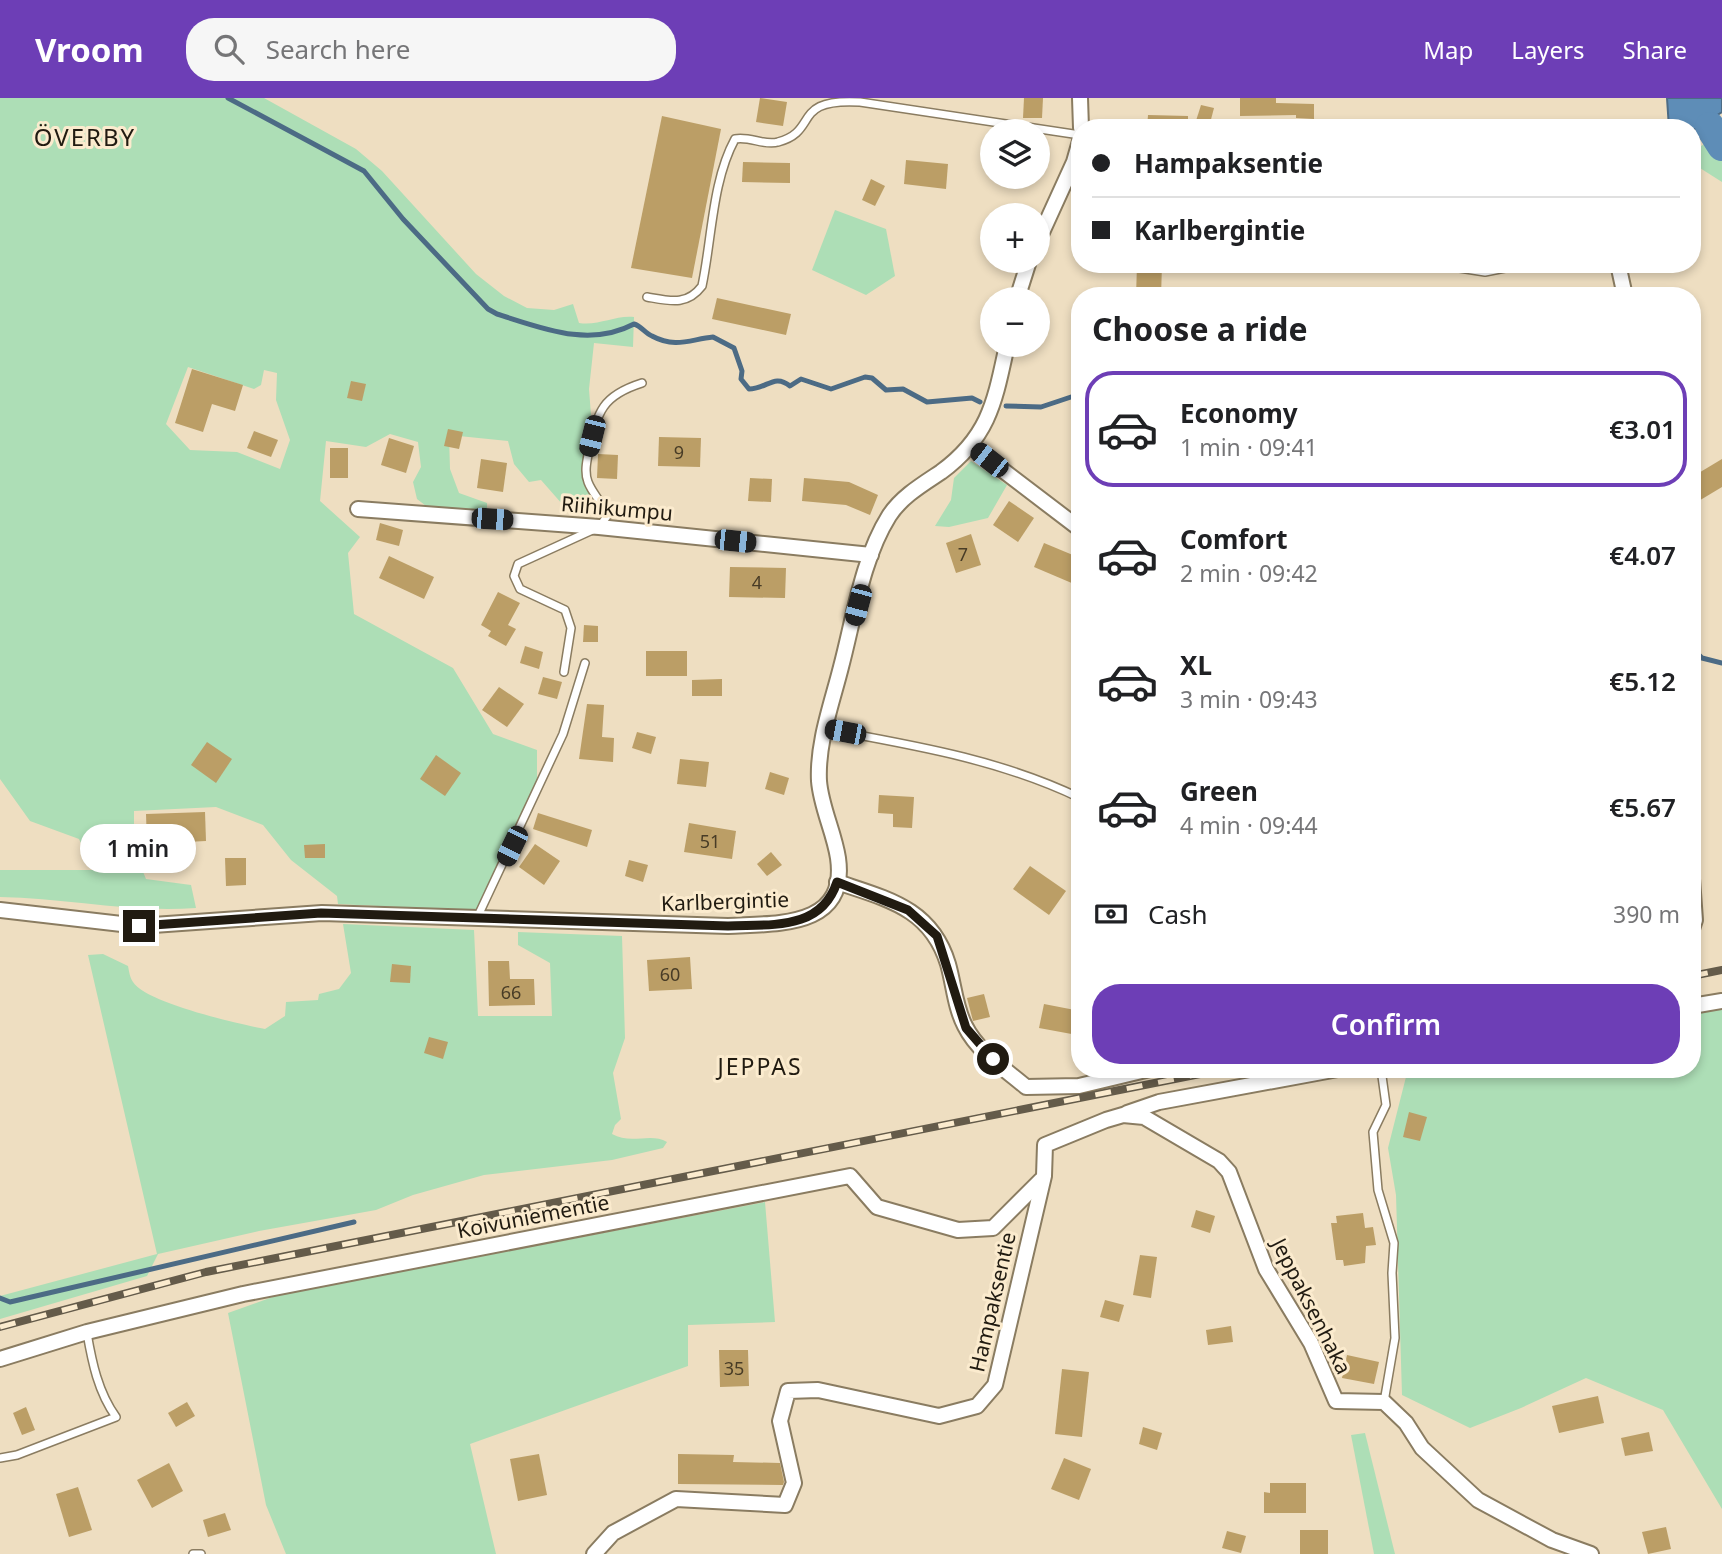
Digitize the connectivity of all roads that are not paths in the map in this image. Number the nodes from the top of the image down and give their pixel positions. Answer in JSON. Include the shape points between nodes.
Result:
{"nodes":[{"id":1,"x":1080,"y":98,"type":"edge"},
{"id":2,"x":1081,"y":119,"type":"edge"},
{"id":3,"x":1071,"y":134,"type":"edge"},
{"id":4,"x":1071,"y":176,"type":"edge"},
{"id":5,"x":1050,"y":217,"type":"edge"},
{"id":6,"x":647,"y":297,"type":"dead end"},
{"id":7,"x":1004,"y":357,"type":"edge"},
{"id":8,"x":642,"y":383,"type":"dead end"},
{"id":9,"x":971,"y":446,"type":"junction"},
{"id":10,"x":358,"y":509,"type":"dead end"},
{"id":11,"x":1071,"y":522,"type":"edge"},
{"id":12,"x":599,"y":527,"type":"junction"},
{"id":13,"x":871,"y":555,"type":"junction"},
{"id":14,"x":584,"y":663,"type":"dead end"},
{"id":15,"x":564,"y":672,"type":"dead end"},
{"id":16,"x":825,"y":729,"type":"junction"},
{"id":17,"x":1071,"y":794,"type":"edge"},
{"id":18,"x":837,"y":882,"type":"junction"},
{"id":19,"x":0,"y":910,"type":"edge"},
{"id":20,"x":476,"y":919,"type":"junction"},
{"id":21,"x":1722,"y":1001,"type":"edge"},
{"id":22,"x":1701,"y":1004,"type":"edge"},
{"id":23,"x":1112,"y":1078,"type":"edge"},
{"id":24,"x":1289,"y":1078,"type":"edge"},
{"id":25,"x":1382,"y":1078,"type":"edge"},
{"id":26,"x":1123,"y":1115,"type":"junction"},
{"id":27,"x":1044,"y":1176,"type":"junction"},
{"id":28,"x":86,"y":1332,"type":"junction"},
{"id":29,"x":0,"y":1359,"type":"edge"},
{"id":30,"x":1384,"y":1402,"type":"junction"},
{"id":31,"x":0,"y":1458,"type":"edge"},
{"id":32,"x":598,"y":1552,"type":"edge"},
{"id":33,"x":193,"y":1554,"type":"edge"},
{"id":34,"x":201,"y":1554,"type":"edge"},
{"id":35,"x":1591,"y":1554,"type":"edge"}],
"edges":[{"from":1,"to":2,"type":"street"},
{"from":3,"to":6,"type":"lane","via":[[860,102],[834,99],[817,103],[794,133],[778,142],[735,139],[719,187],[702,286],[693,298],[677,302]]},
{"from":4,"to":5,"type":"street"},
{"from":7,"to":9,"type":"street","via":[[993,408]]},
{"from":8,"to":12,"type":"lane","via":[[609,399],[597,414],[585,465],[588,483],[608,515]]},
{"from":9,"to":11,"type":"street"},
{"from":9,"to":13,"type":"street","via":[[891,513]]},
{"from":10,"to":12,"type":"street","name":"Riihikumpu"},
{"from":12,"to":13,"type":"street","name":"Riihikumpu"},
{"from":12,"to":15,"type":"lane","via":[[518,564],[514,576],[520,589],[565,610],[571,628]]},
{"from":13,"to":16,"type":"street"},
{"from":14,"to":20,"type":"lane","via":[[563,734]]},
{"from":16,"to":17,"type":"lane","via":[[965,756]]},
{"from":16,"to":18,"type":"street","via":[[819,783],[838,860]]},
{"from":18,"to":20,"type":"street","name":"Karlbergintie","via":[[831,901],[821,911],[786,923],[728,926]]},
{"from":18,"to":23,"type":"street","via":[[890,900],[924,921],[937,936],[966,1028],[982,1049],[1026,1087],[1079,1086]]},
{"from":19,"to":20,"type":"street","name":"Karlbergintie","via":[[139,926],[321,913]]},
{"from":21,"to":22,"type":"street"},
{"from":24,"to":26,"type":"street","via":[[1159,1102]]},
{"from":25,"to":30,"type":"lane","via":[[1386,1105],[1373,1132],[1378,1190],[1394,1243],[1395,1338]]},
{"from":26,"to":27,"type":"street","name":"Hampaksentie","via":[[1045,1145]]},
{"from":26,"to":30,"type":"street","name":"Jeppaksenhaka","via":[[1159,1122],[1224,1166],[1266,1269],[1311,1343],[1336,1401]]},
{"from":27,"to":28,"type":"street","name":"Koivuniementie","via":[[993,1228],[958,1230],[877,1206],[850,1175],[243,1294]]},
{"from":27,"to":32,"type":"street","name":"Hampaksentie","via":[[995,1385],[977,1406],[939,1416],[818,1390],[788,1391],[780,1421],[794,1483],[785,1505],[676,1499],[613,1533]]},
{"from":28,"to":29,"type":"street","name":"Koivuniementie"},
{"from":28,"to":31,"type":"lane","via":[[92,1363],[116,1417]]},
{"from":30,"to":35,"type":"street","via":[[1406,1423],[1422,1448],[1478,1500],[1552,1540]]},
{"from":33,"to":34,"type":"lane"}]}
